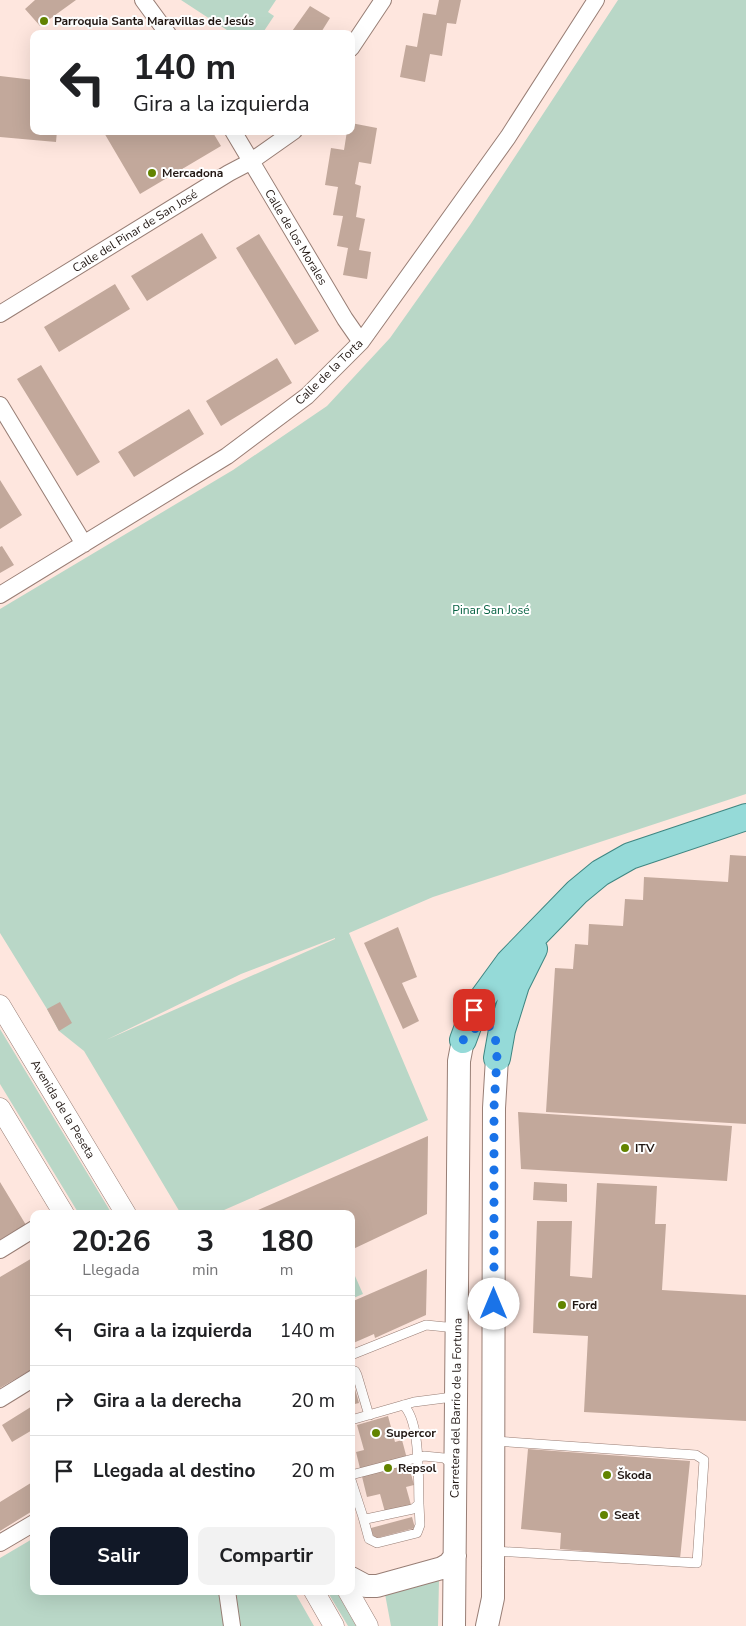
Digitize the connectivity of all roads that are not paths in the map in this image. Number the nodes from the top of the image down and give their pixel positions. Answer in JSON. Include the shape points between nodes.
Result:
{"nodes":[{"id":1,"x":143,"y":0,"type":"edge"},
{"id":2,"x":383,"y":0,"type":"edge"},
{"id":3,"x":596,"y":0,"type":"edge"},
{"id":4,"x":165,"y":30,"type":"edge"},
{"id":5,"x":355,"y":42,"type":"edge"},
{"id":6,"x":235,"y":135,"type":"edge"},
{"id":7,"x":288,"y":135,"type":"edge"},
{"id":8,"x":250,"y":162,"type":"junction"},
{"id":9,"x":0,"y":314,"type":"edge"},
{"id":10,"x":361,"y":342,"type":"junction"},
{"id":11,"x":0,"y":405,"type":"edge"},
{"id":12,"x":84,"y":544,"type":"junction"},
{"id":13,"x":0,"y":595,"type":"edge"},
{"id":14,"x":746,"y":817,"type":"edge"},
{"id":15,"x":548,"y":921,"type":"junction"},
{"id":16,"x":0,"y":1005,"type":"edge"},
{"id":17,"x":463,"y":1040,"type":"junction"},
{"id":18,"x":497,"y":1058,"type":"junction"},
{"id":19,"x":0,"y":1108,"type":"edge"},
{"id":20,"x":59,"y":1210,"type":"edge"},
{"id":21,"x":124,"y":1210,"type":"edge"},
{"id":22,"x":30,"y":1231,"type":"edge"},
{"id":23,"x":0,"y":1250,"type":"edge"},
{"id":24,"x":457,"y":1328,"type":"junction"},
{"id":25,"x":355,"y":1353,"type":"edge"},
{"id":26,"x":355,"y":1371,"type":"edge"},
{"id":27,"x":30,"y":1380,"type":"edge"},
{"id":28,"x":456,"y":1395,"type":"junction"},
{"id":29,"x":0,"y":1399,"type":"edge"},
{"id":30,"x":403,"y":1406,"type":"junction"},
{"id":31,"x":370,"y":1415,"type":"junction"},
{"id":32,"x":355,"y":1419,"type":"edge"},
{"id":33,"x":494,"y":1441,"type":"junction"},
{"id":34,"x":418,"y":1457,"type":"junction"},
{"id":35,"x":455,"y":1468,"type":"junction"},
{"id":36,"x":355,"y":1474,"type":"edge"},
{"id":37,"x":355,"y":1492,"type":"edge"},
{"id":38,"x":418,"y":1504,"type":"junction"},
{"id":39,"x":363,"y":1517,"type":"junction"},
{"id":40,"x":30,"y":1525,"type":"edge"},
{"id":41,"x":0,"y":1543,"type":"edge"},
{"id":42,"x":494,"y":1551,"type":"junction"},
{"id":43,"x":455,"y":1556,"type":"junction"},
{"id":44,"x":355,"y":1580,"type":"edge"},
{"id":45,"x":228,"y":1595,"type":"edge"},
{"id":46,"x":316,"y":1595,"type":"edge"},
{"id":47,"x":350,"y":1595,"type":"edge"},
{"id":48,"x":232,"y":1626,"type":"edge"},
{"id":49,"x":334,"y":1626,"type":"edge"},
{"id":50,"x":368,"y":1626,"type":"edge"},
{"id":51,"x":454,"y":1626,"type":"edge"},
{"id":52,"x":487,"y":1626,"type":"edge"}],
"edges":[{"from":1,"to":4,"type":"street"},
{"from":2,"to":5,"type":"street"},
{"from":3,"to":10,"type":"street","name":"Calle de la Torta","via":[[508,137]]},
{"from":6,"to":8,"type":"street","name":"Calle de los Morales"},
{"from":7,"to":8,"type":"street","name":"Calle del Pinar de San José"},
{"from":8,"to":9,"type":"street","name":"Calle del Pinar de San José"},
{"from":8,"to":10,"type":"street","name":"Calle de los Morales"},
{"from":10,"to":12,"type":"street","name":"Calle de la Torta","via":[[307,396],[227,456]]},
{"from":11,"to":12,"type":"street"},
{"from":12,"to":13,"type":"street","name":"Calle de la Torta"},
{"from":14,"to":15,"type":"main road","name":"Carretera del Barrio de la Fortuna","via":[[630,856],[600,873]]},
{"from":15,"to":17,"type":"main road","name":"Carretera del Barrio de la Fortuna","via":[[509,962],[474,1010]]},
{"from":15,"to":18,"type":"main road","name":"Carretera del Barrio de la Fortuna","via":[[516,984]]},
{"from":16,"to":21,"type":"street","name":"Avenida de la Peseta"},
{"from":17,"to":18,"type":"main road","name":"Carretera del Barrio de la Fortuna","via":[[479,1025],[488,1025],[495,1033]]},
{"from":17,"to":24,"type":"main road","name":"Carretera del Barrio de la Fortuna","via":[[459,1061]]},
{"from":18,"to":33,"type":"main road","name":"Carretera del Barrio de la Fortuna","via":[[494,1108]]},
{"from":19,"to":20,"type":"street"},
{"from":22,"to":23,"type":"street"},
{"from":24,"to":25,"type":"lane","via":[[426,1325]]},
{"from":24,"to":28,"type":"main road","name":"Carretera del Barrio de la Fortuna"},
{"from":26,"to":31,"type":"lane"},
{"from":27,"to":29,"type":"street"},
{"from":28,"to":30,"type":"lane"},
{"from":28,"to":35,"type":"main road","name":"Carretera del Barrio de la Fortuna"},
{"from":30,"to":31,"type":"lane"},
{"from":30,"to":34,"type":"lane","via":[[409,1412]]},
{"from":31,"to":32,"type":"lane"},
{"from":33,"to":42,"type":"main road","name":"Carretera del Barrio de la Fortuna"},
{"from":33,"to":42,"type":"lane","via":[[696,1455],[704,1460],[697,1564]]},
{"from":34,"to":35,"type":"lane","via":[[444,1458]]},
{"from":34,"to":36,"type":"lane"},
{"from":34,"to":38,"type":"lane"},
{"from":35,"to":43,"type":"main road","name":"Carretera del Barrio de la Fortuna"},
{"from":37,"to":39,"type":"lane"},
{"from":38,"to":39,"type":"lane","via":[[413,1509],[369,1520]]},
{"from":38,"to":39,"type":"lane","via":[[420,1526],[417,1533],[377,1543],[369,1539]]},
{"from":40,"to":41,"type":"street"},
{"from":42,"to":52,"type":"main road","name":"Carretera del Barrio de la Fortuna"},
{"from":43,"to":44,"type":"main road","via":[[442,1568],[377,1586],[366,1586]]},
{"from":43,"to":51,"type":"main road","name":"Carretera del Barrio de la Fortuna"},
{"from":45,"to":48,"type":"street"},
{"from":46,"to":49,"type":"street"},
{"from":47,"to":50,"type":"street"}]}
